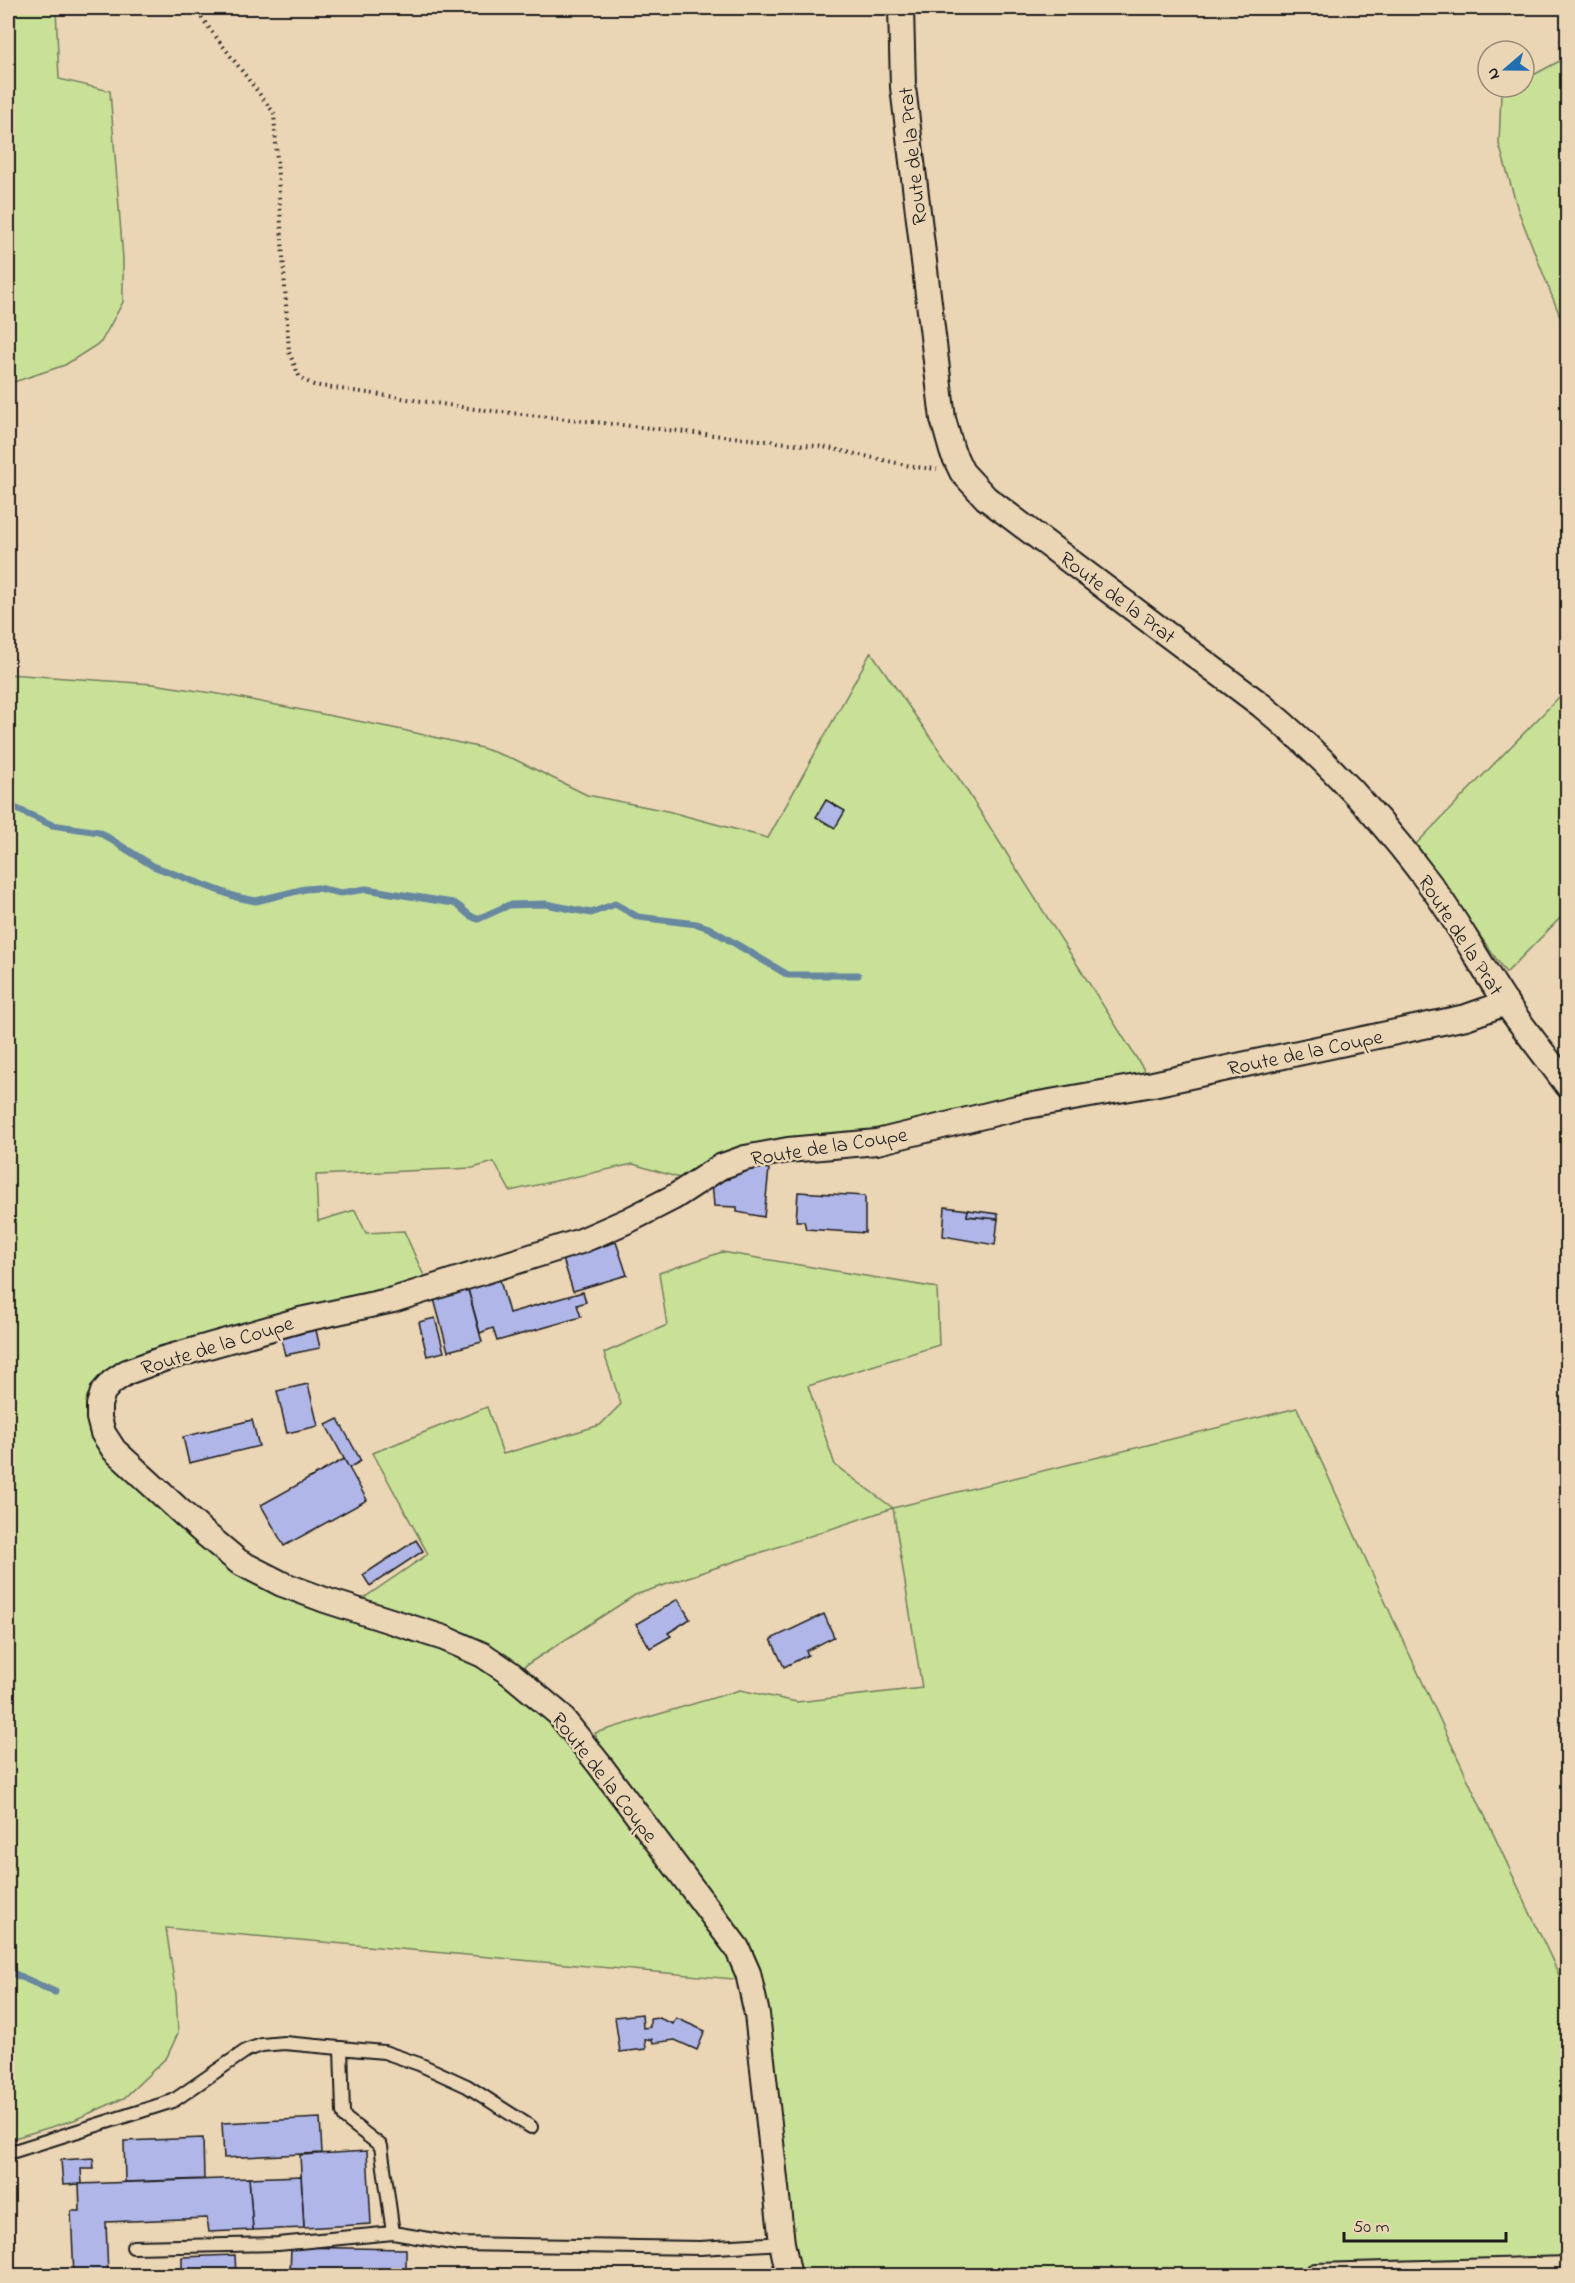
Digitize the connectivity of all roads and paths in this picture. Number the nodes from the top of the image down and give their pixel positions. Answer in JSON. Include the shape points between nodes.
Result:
{"nodes":[{"id":1,"x":194,"y":8,"type":"edge"},
{"id":2,"x":901,"y":8,"type":"edge"},
{"id":3,"x":962,"y":472,"type":"junction"},
{"id":4,"x":1506,"y":1003,"type":"junction"},
{"id":5,"x":1568,"y":1086,"type":"edge"},
{"id":6,"x":341,"y":2048,"type":"junction"},
{"id":7,"x":531,"y":2127,"type":"dead end"},
{"id":8,"x":8,"y":2153,"type":"edge"},
{"id":9,"x":393,"y":2232,"type":"junction"},
{"id":10,"x":782,"y":2243,"type":"junction"},
{"id":11,"x":133,"y":2247,"type":"dead end"},
{"id":12,"x":1568,"y":2269,"type":"edge"},
{"id":13,"x":789,"y":2276,"type":"edge"},
{"id":14,"x":1316,"y":2276,"type":"edge"}],
"edges":[{"from":1,"to":3,"type":"path","via":[[274,113],[289,352],[300,378],[314,385],[476,409],[824,447],[915,467]]},
{"from":2,"to":3,"type":"street","name":"Route de la Prat","via":[[903,87],[943,419]]},
{"from":3,"to":4,"type":"street","name":"Route de la Prat","via":[[986,498],[1302,739],[1395,839],[1431,885]]},
{"from":4,"to":5,"type":"street","name":"Route de la Prat"},
{"from":4,"to":10,"type":"street","name":"Route de la Coupe","via":[[1466,1017],[1153,1084],[1016,1108],[877,1142],[745,1158],[720,1167],[674,1197],[581,1241],[393,1300],[300,1320],[163,1359],[127,1372],[103,1392],[99,1419],[114,1450],[239,1562],[282,1584],[444,1638],[483,1655],[559,1714],[599,1764],[737,1948],[748,1973],[757,2014]]},
{"from":6,"to":7,"type":"lane","via":[[384,2052],[419,2064],[467,2086]]},
{"from":6,"to":8,"type":"lane","via":[[262,2045],[248,2050],[173,2101]]},
{"from":6,"to":9,"type":"lane","via":[[343,2112],[345,2118],[381,2146]]},
{"from":9,"to":10,"type":"lane","via":[[458,2244],[700,2248]]},
{"from":9,"to":11,"type":"lane","via":[[278,2244]]},
{"from":10,"to":13,"type":"street","name":"Route de la Coupe"},
{"from":12,"to":14,"type":"street"}]}
